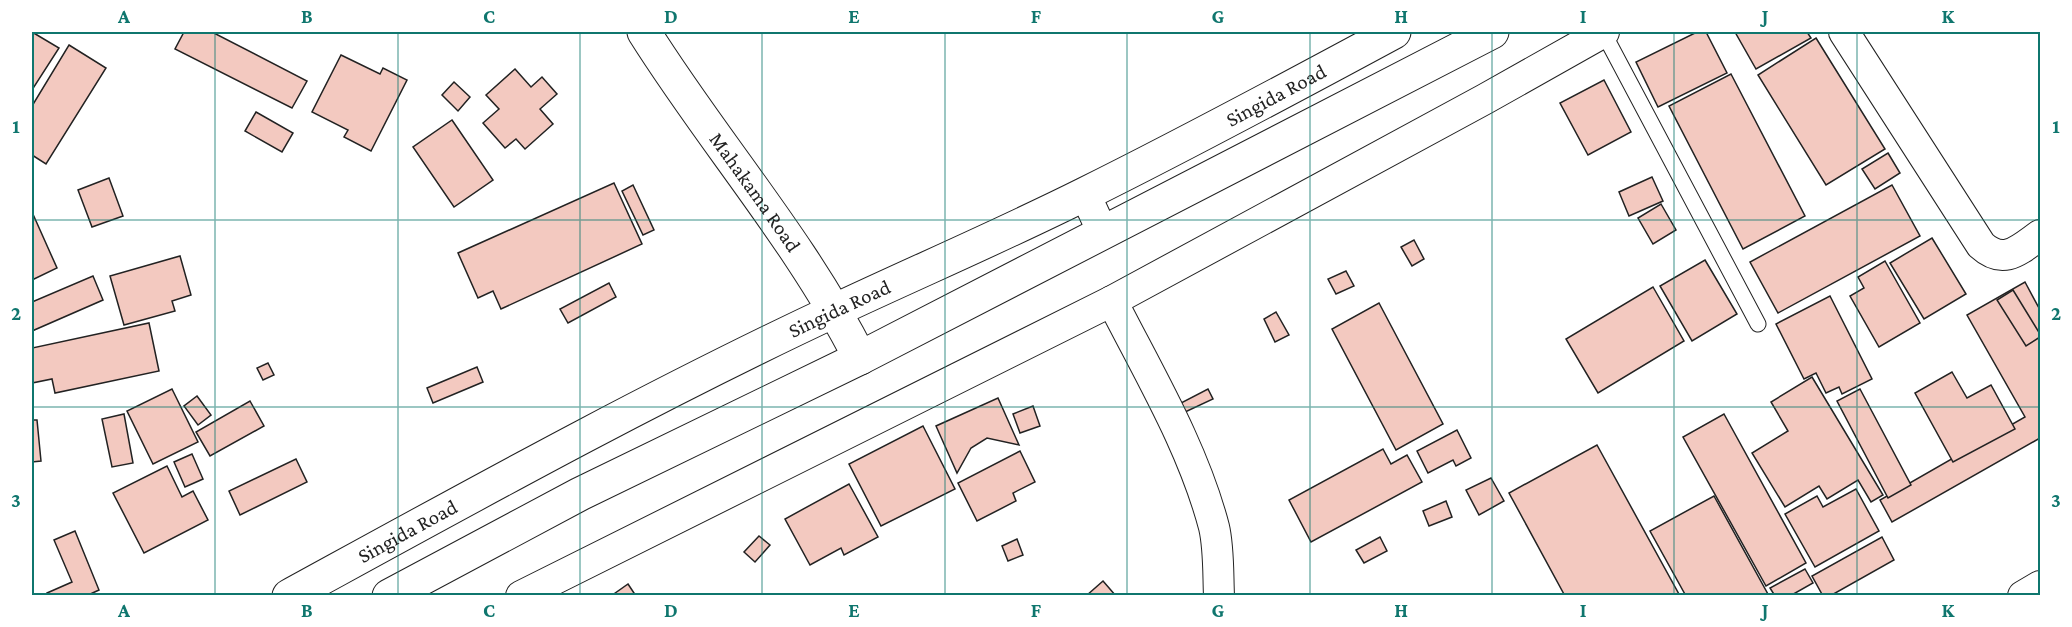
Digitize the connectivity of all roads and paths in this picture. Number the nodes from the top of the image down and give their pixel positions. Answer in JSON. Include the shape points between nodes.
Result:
{"nodes":[{"id":1,"x":644,"y":32,"type":"edge"},
{"id":2,"x":1394,"y":32,"type":"edge"},
{"id":3,"x":1492,"y":32,"type":"edge"},
{"id":4,"x":1603,"y":32,"type":"edge"},
{"id":5,"x":1844,"y":32,"type":"edge"},
{"id":6,"x":1085,"y":194,"type":"junction"},
{"id":7,"x":1103,"y":233,"type":"junction"},
{"id":8,"x":2040,"y":235,"type":"edge"},
{"id":9,"x":1112,"y":301,"type":"junction"},
{"id":10,"x":836,"y":310,"type":"junction"},
{"id":11,"x":1758,"y":324,"type":"dead end"},
{"id":12,"x":860,"y":358,"type":"junction"},
{"id":13,"x":2040,"y":586,"type":"edge"},
{"id":14,"x":289,"y":596,"type":"edge"},
{"id":15,"x":389,"y":596,"type":"edge"},
{"id":16,"x":521,"y":596,"type":"edge"},
{"id":17,"x":1219,"y":596,"type":"edge"},
{"id":18,"x":2023,"y":596,"type":"edge"}],
"edges":[{"from":1,"to":10,"type":"main road","name":"Mahakama Road"},
{"from":2,"to":6,"type":"main road","name":"Singida Road"},
{"from":3,"to":7,"type":"main road","name":"Singida Road"},
{"from":4,"to":9,"type":"street"},
{"from":4,"to":11,"type":"lane"},
{"from":5,"to":8,"type":"street","via":[[1981,245],[1990,254],[2008,255]]},
{"from":6,"to":7,"type":"street"},
{"from":6,"to":10,"type":"main road","name":"Singida Road"},
{"from":7,"to":12,"type":"main road","name":"Singida Road"},
{"from":9,"to":16,"type":"street"},
{"from":9,"to":17,"type":"street","via":[[1196,476],[1215,529]]},
{"from":10,"to":12,"type":"main road","name":"Mahakama Road"},
{"from":10,"to":14,"type":"main road","name":"Singida Road","via":[[546,456]]},
{"from":12,"to":15,"type":"main road","name":"Singida Road","via":[[580,494]]},
{"from":13,"to":18,"type":"street"}]}
